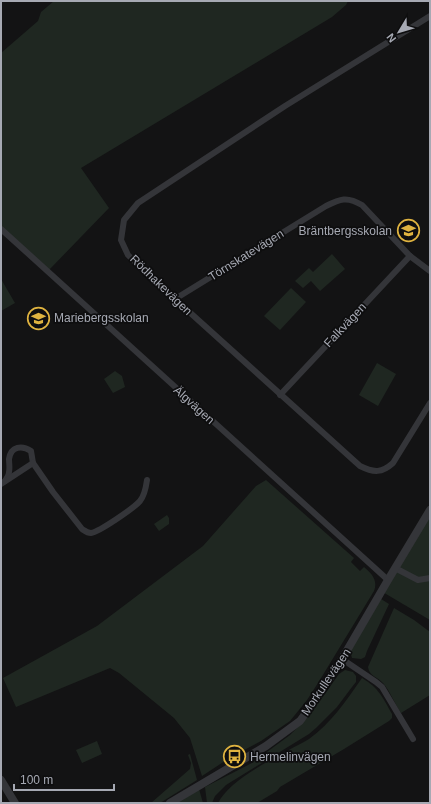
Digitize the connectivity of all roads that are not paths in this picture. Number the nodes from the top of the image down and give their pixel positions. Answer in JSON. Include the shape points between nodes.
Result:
{"nodes":[{"id":1,"x":430,"y":16,"type":"edge"},
{"id":2,"x":1,"y":229,"type":"edge"},
{"id":3,"x":410,"y":256,"type":"junction"},
{"id":4,"x":430,"y":271,"type":"edge"},
{"id":5,"x":175,"y":299,"type":"junction"},
{"id":6,"x":280,"y":395,"type":"junction"},
{"id":7,"x":430,"y":402,"type":"edge"},
{"id":8,"x":33,"y":463,"type":"junction"},
{"id":9,"x":147,"y":480,"type":"dead end"},
{"id":10,"x":3,"y":482,"type":"edge"},
{"id":11,"x":430,"y":510,"type":"edge"},
{"id":12,"x":395,"y":568,"type":"junction"},
{"id":13,"x":430,"y":578,"type":"edge"},
{"id":14,"x":388,"y":580,"type":"junction"},
{"id":15,"x":342,"y":659,"type":"junction"},
{"id":16,"x":413,"y":739,"type":"dead end"},
{"id":17,"x":1,"y":780,"type":"edge"},
{"id":18,"x":15,"y":803,"type":"edge"},
{"id":19,"x":170,"y":803,"type":"edge"}],
"edges":[{"from":1,"to":5,"type":"street","name":"Rödhakevägen","via":[[285,106],[138,203],[124,220],[121,240],[128,255]]},
{"from":2,"to":14,"type":"street","name":"Älgvägen"},
{"from":3,"to":4,"type":"street","name":"Törnskatevägen"},
{"from":3,"to":5,"type":"street","name":"Törnskatevägen","via":[[362,205],[355,201],[339,200],[288,228]]},
{"from":3,"to":6,"type":"street","name":"Falkvägen"},
{"from":5,"to":6,"type":"street","name":"Rödhakevägen"},
{"from":6,"to":7,"type":"street","name":"Rödhakevägen","via":[[360,466],[369,471],[386,469],[393,463]]},
{"from":8,"to":9,"type":"street","via":[[82,529],[91,533],[130,510],[140,501]]},
{"from":8,"to":10,"type":"street"},
{"from":8,"to":10,"type":"street","via":[[31,451],[24,447],[16,448],[11,452],[9,474]]},
{"from":11,"to":12,"type":"street","name":"Morkullevägen"},
{"from":12,"to":13,"type":"street","via":[[418,580]]},
{"from":12,"to":14,"type":"street","name":"Morkullevägen"},
{"from":14,"to":15,"type":"street","name":"Morkullevägen"},
{"from":15,"to":16,"type":"street","via":[[382,687]]},
{"from":15,"to":19,"type":"street","name":"Morkullevägen","via":[[300,721],[266,746]]},
{"from":17,"to":18,"type":"street"}]}
